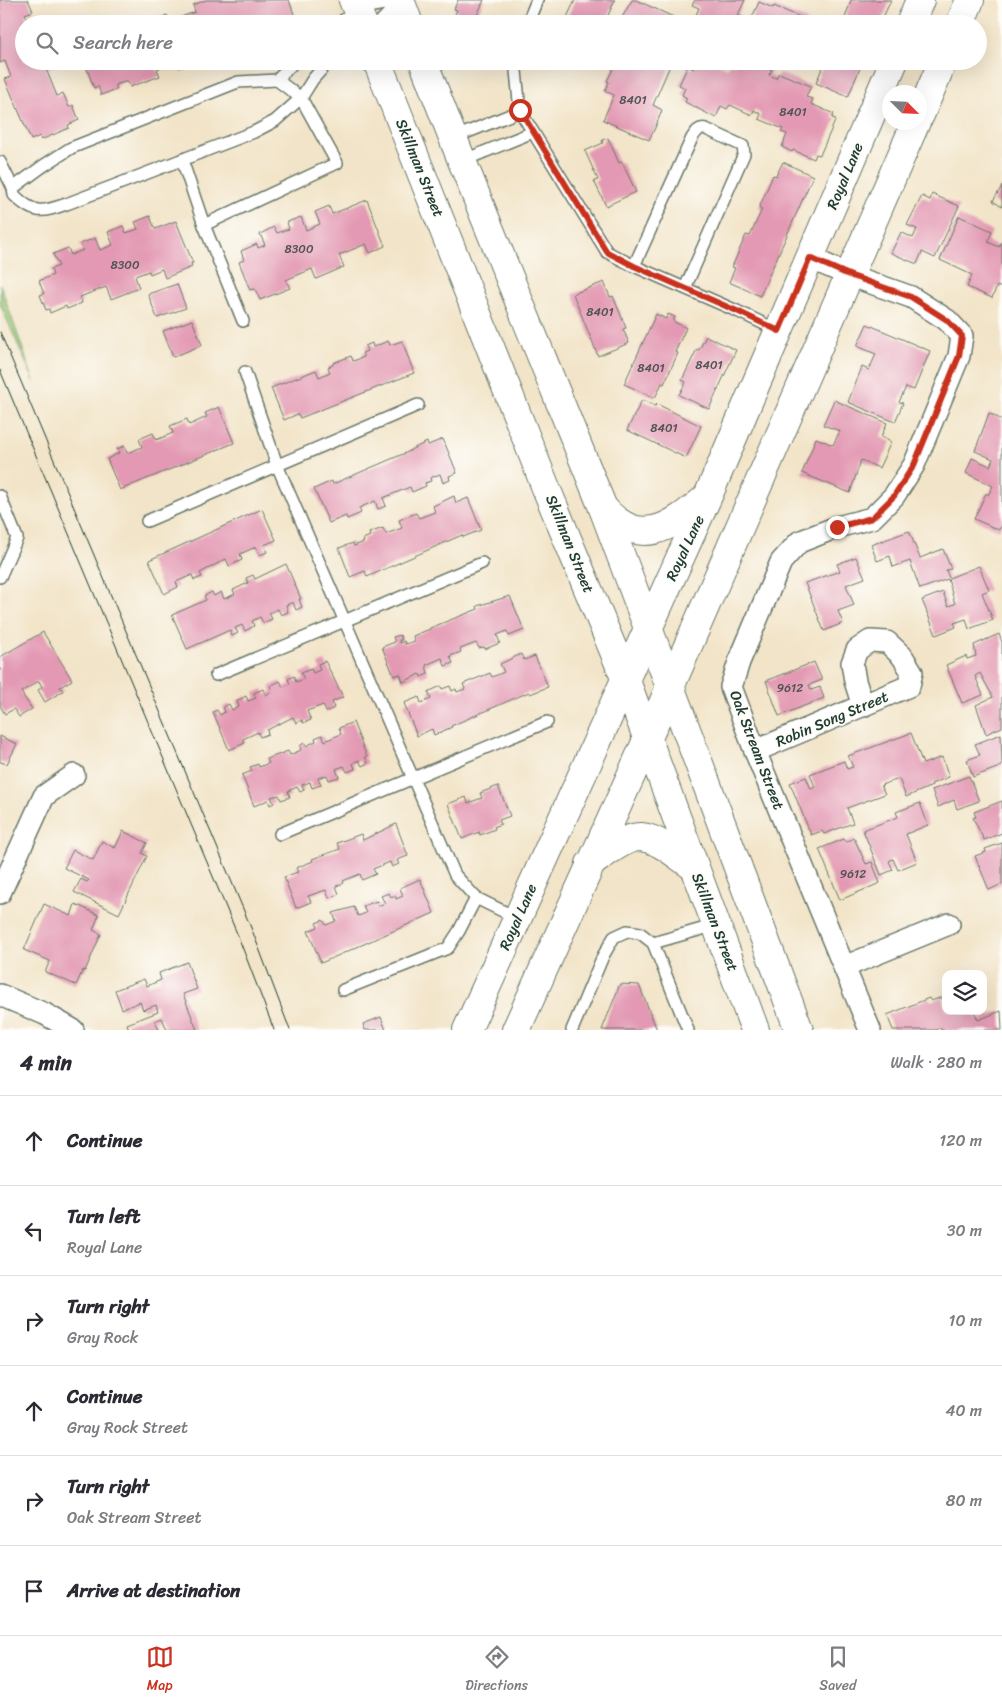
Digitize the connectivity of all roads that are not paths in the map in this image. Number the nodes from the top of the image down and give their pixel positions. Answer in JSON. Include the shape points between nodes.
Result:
{"nodes":[{"id":1,"x":537,"y":0,"type":"edge"},
{"id":2,"x":920,"y":0,"type":"edge"},
{"id":3,"x":970,"y":0,"type":"edge"},
{"id":4,"x":403,"y":6,"type":"edge"},
{"id":5,"x":362,"y":15,"type":"edge"},
{"id":6,"x":362,"y":15,"type":"edge"},
{"id":7,"x":530,"y":15,"type":"edge"},
{"id":8,"x":914,"y":15,"type":"edge"},
{"id":9,"x":964,"y":15,"type":"edge"},
{"id":10,"x":286,"y":70,"type":"edge"},
{"id":11,"x":321,"y":70,"type":"edge"},
{"id":12,"x":382,"y":70,"type":"edge"},
{"id":13,"x":426,"y":70,"type":"edge"},
{"id":14,"x":516,"y":70,"type":"edge"},
{"id":15,"x":890,"y":70,"type":"edge"},
{"id":16,"x":939,"y":70,"type":"edge"},
{"id":17,"x":277,"y":80,"type":"junction"},
{"id":18,"x":301,"y":98,"type":"junction"},
{"id":19,"x":927,"y":99,"type":"edge"},
{"id":20,"x":520,"y":110,"type":"junction"},
{"id":21,"x":912,"y":130,"type":"edge"},
{"id":22,"x":533,"y":132,"type":"junction"},
{"id":23,"x":457,"y":149,"type":"junction"},
{"id":24,"x":182,"y":160,"type":"junction"},
{"id":25,"x":0,"y":162,"type":"edge"},
{"id":26,"x":13,"y":188,"type":"junction"},
{"id":27,"x":204,"y":224,"type":"junction"},
{"id":28,"x":810,"y":258,"type":"junction"},
{"id":29,"x":634,"y":266,"type":"junction"},
{"id":30,"x":849,"y":275,"type":"junction"},
{"id":31,"x":685,"y":288,"type":"junction"},
{"id":32,"x":243,"y":321,"type":"dead end"},
{"id":33,"x":779,"y":331,"type":"junction"},
{"id":34,"x":245,"y":372,"type":"dead end"},
{"id":35,"x":418,"y":406,"type":"dead end"},
{"id":36,"x":277,"y":465,"type":"junction"},
{"id":37,"x":0,"y":496,"type":"edge"},
{"id":38,"x":708,"y":496,"type":"junction"},
{"id":39,"x":603,"y":508,"type":"junction"},
{"id":40,"x":147,"y":521,"type":"dead end"},
{"id":41,"x":482,"y":562,"type":"dead end"},
{"id":42,"x":0,"y":577,"type":"edge"},
{"id":43,"x":345,"y":620,"type":"junction"},
{"id":44,"x":648,"y":628,"type":"junction"},
{"id":45,"x":216,"y":675,"type":"dead end"},
{"id":46,"x":625,"y":678,"type":"junction"},
{"id":47,"x":670,"y":685,"type":"junction"},
{"id":48,"x":863,"y":706,"type":"junction"},
{"id":49,"x":547,"y":722,"type":"dead end"},
{"id":50,"x":647,"y":740,"type":"junction"},
{"id":51,"x":755,"y":751,"type":"junction"},
{"id":52,"x":74,"y":775,"type":"dead end"},
{"id":53,"x":412,"y":778,"type":"junction"},
{"id":54,"x":280,"y":834,"type":"dead end"},
{"id":55,"x":590,"y":864,"type":"junction"},
{"id":56,"x":694,"y":868,"type":"junction"},
{"id":57,"x":0,"y":893,"type":"edge"},
{"id":58,"x":476,"y":898,"type":"junction"},
{"id":59,"x":517,"y":918,"type":"junction"},
{"id":60,"x":949,"y":924,"type":"dead end"},
{"id":61,"x":716,"y":925,"type":"junction"},
{"id":62,"x":653,"y":942,"type":"junction"},
{"id":63,"x":844,"y":967,"type":"junction"},
{"id":64,"x":343,"y":990,"type":"dead end"},
{"id":65,"x":0,"y":995,"type":"edge"},
{"id":66,"x":467,"y":1029,"type":"edge"},
{"id":67,"x":73,"y":1030,"type":"edge"},
{"id":68,"x":516,"y":1030,"type":"edge"},
{"id":69,"x":572,"y":1030,"type":"edge"},
{"id":70,"x":688,"y":1030,"type":"edge"},
{"id":71,"x":755,"y":1030,"type":"edge"},
{"id":72,"x":799,"y":1030,"type":"edge"},
{"id":73,"x":870,"y":1030,"type":"edge"}],
"edges":[{"from":1,"to":7,"type":"lane"},
{"from":2,"to":8,"type":"main road"},
{"from":3,"to":9,"type":"main road"},
{"from":4,"to":5,"type":"lane"},
{"from":4,"to":6,"type":"lane"},
{"from":10,"to":17,"type":"lane"},
{"from":11,"to":18,"type":"lane"},
{"from":12,"to":46,"type":"main road","name":"Skillman Street","via":[[546,488]]},
{"from":13,"to":23,"type":"main road"},
{"from":14,"to":20,"type":"lane"},
{"from":15,"to":28,"type":"main road","name":"Royal Lane"},
{"from":16,"to":19,"type":"main road"},
{"from":17,"to":18,"type":"lane"},
{"from":17,"to":26,"type":"lane","via":[[238,82],[71,148]]},
{"from":18,"to":24,"type":"lane","via":[[275,121],[254,132]]},
{"from":18,"to":27,"type":"lane","via":[[336,163]]},
{"from":20,"to":22,"type":"lane"},
{"from":20,"to":23,"type":"lane"},
{"from":21,"to":30,"type":"main road"},
{"from":22,"to":23,"type":"lane"},
{"from":22,"to":29,"type":"lane","via":[[607,252]]},
{"from":23,"to":39,"type":"main road"},
{"from":24,"to":26,"type":"lane","via":[[43,212],[22,203],[14,195]]},
{"from":24,"to":27,"type":"lane"},
{"from":25,"to":26,"type":"lane"},
{"from":27,"to":32,"type":"lane"},
{"from":28,"to":30,"type":"street"},
{"from":28,"to":33,"type":"main road","name":"Royal Lane"},
{"from":29,"to":31,"type":"lane"},
{"from":29,"to":31,"type":"lane","via":[[696,131],[703,128],[736,141],[744,146],[744,154]]},
{"from":30,"to":47,"type":"main road"},
{"from":30,"to":51,"type":"street","name":"Oak Stream Street","via":[[911,297],[947,320],[962,336],[959,356],[914,465],[894,496],[872,518],[799,542],[781,562],[731,687]]},
{"from":31,"to":33,"type":"lane"},
{"from":33,"to":38,"type":"main road","name":"Royal Lane"},
{"from":34,"to":36,"type":"lane"},
{"from":35,"to":36,"type":"lane"},
{"from":36,"to":40,"type":"lane"},
{"from":36,"to":43,"type":"lane"},
{"from":37,"to":42,"type":"lane","via":[[17,538]]},
{"from":38,"to":39,"type":"main road","via":[[682,518],[663,528],[645,531],[628,528]]},
{"from":38,"to":44,"type":"main road","name":"Royal Lane"},
{"from":39,"to":44,"type":"main road"},
{"from":41,"to":43,"type":"lane"},
{"from":43,"to":45,"type":"lane"},
{"from":43,"to":53,"type":"lane"},
{"from":44,"to":46,"type":"main road","name":"Royal Lane"},
{"from":44,"to":47,"type":"main road"},
{"from":46,"to":50,"type":"main road","name":"Skillman Street"},
{"from":46,"to":59,"type":"main road","name":"Royal Lane"},
{"from":47,"to":50,"type":"main road"},
{"from":47,"to":72,"type":"main road"},
{"from":48,"to":48,"type":"street","name":"Robin Song Street","via":[[909,686],[912,672],[902,656],[886,642],[870,641],[857,650],[852,663]]},
{"from":48,"to":51,"type":"street","name":"Robin Song Street"},
{"from":49,"to":53,"type":"lane"},
{"from":50,"to":55,"type":"main road"},
{"from":50,"to":56,"type":"main road","name":"Skillman Street"},
{"from":51,"to":63,"type":"street","name":"Oak Stream Street"},
{"from":52,"to":57,"type":"street","via":[[44,796]]},
{"from":53,"to":54,"type":"lane"},
{"from":53,"to":58,"type":"lane","via":[[455,875]]},
{"from":55,"to":56,"type":"main road","via":[[623,842],[640,837],[657,843]]},
{"from":55,"to":68,"type":"main road"},
{"from":56,"to":61,"type":"main road","name":"Skillman Street"},
{"from":58,"to":59,"type":"lane"},
{"from":58,"to":64,"type":"lane","via":[[448,948]]},
{"from":59,"to":66,"type":"main road","name":"Royal Lane"},
{"from":60,"to":63,"type":"street"},
{"from":61,"to":62,"type":"lane"},
{"from":61,"to":71,"type":"main road","name":"Skillman Street"},
{"from":62,"to":69,"type":"lane","via":[[640,933],[627,931],[614,937]]},
{"from":62,"to":70,"type":"lane"},
{"from":63,"to":73,"type":"street","name":"Oak Stream Street"},
{"from":65,"to":67,"type":"street"}]}
